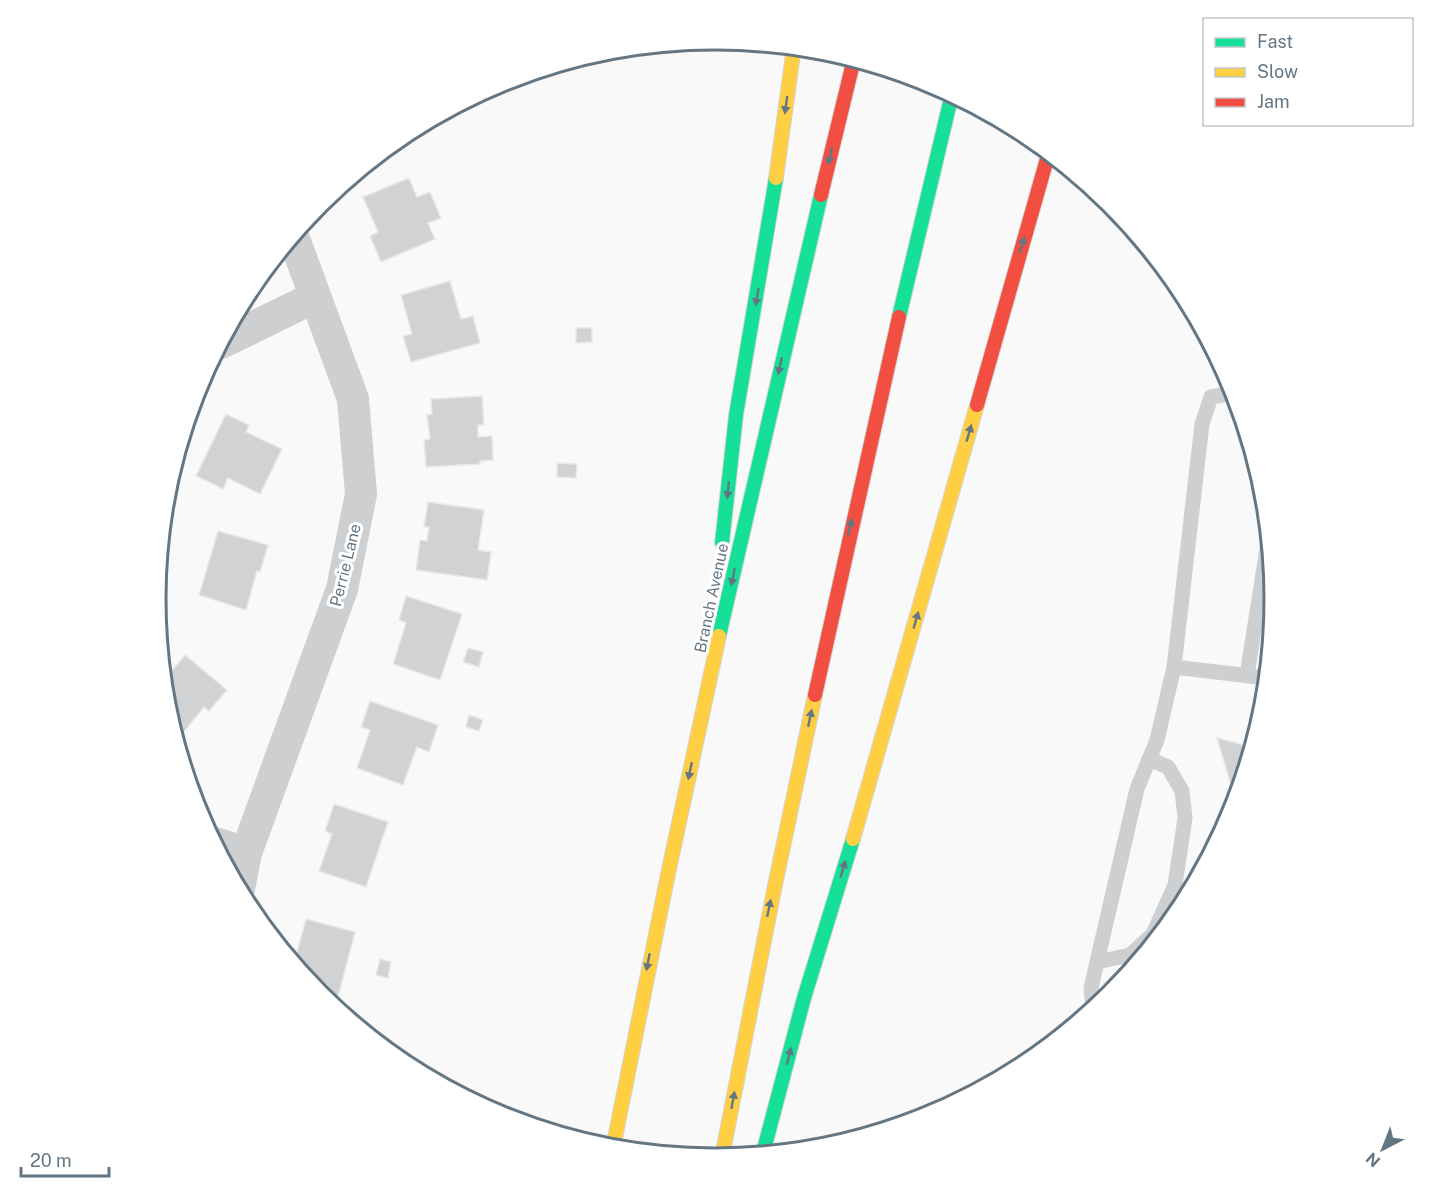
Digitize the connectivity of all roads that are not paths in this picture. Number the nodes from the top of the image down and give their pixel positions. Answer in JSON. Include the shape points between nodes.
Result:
{"nodes":[{"id":1,"x":793,"y":55,"type":"edge"},
{"id":2,"x":852,"y":67,"type":"edge"},
{"id":3,"x":950,"y":102,"type":"edge"},
{"id":4,"x":1047,"y":161,"type":"edge"},
{"id":5,"x":296,"y":245,"type":"edge"},
{"id":6,"x":315,"y":297,"type":"junction"},
{"id":7,"x":233,"y":337,"type":"edge"},
{"id":8,"x":1225,"y":395,"type":"edge"},
{"id":9,"x":721,"y":553,"type":"dead end"},
{"id":10,"x":1263,"y":572,"type":"edge"},
{"id":11,"x":718,"y":576,"type":"dead end"},
{"id":12,"x":1174,"y":667,"type":"junction"},
{"id":13,"x":1247,"y":675,"type":"junction"},
{"id":14,"x":1259,"y":677,"type":"edge"},
{"id":15,"x":703,"y":714,"type":"junction"},
{"id":16,"x":1149,"y":759,"type":"junction"},
{"id":17,"x":226,"y":847,"type":"edge"},
{"id":18,"x":246,"y":853,"type":"junction"},
{"id":19,"x":242,"y":876,"type":"edge"},
{"id":20,"x":1157,"y":924,"type":"edge"},
{"id":21,"x":1140,"y":946,"type":"edge"},
{"id":22,"x":1097,"y":962,"type":"junction"},
{"id":23,"x":1092,"y":998,"type":"edge"},
{"id":24,"x":615,"y":1138,"type":"edge"},
{"id":25,"x":765,"y":1145,"type":"edge"},
{"id":26,"x":724,"y":1148,"type":"edge"}],
"edges":[{"from":1,"to":9,"type":"highway","one_way":true,"via":[[772,211],[736,415]]},
{"from":2,"to":15,"type":"highway","name":"Branch Avenue","one_way":true,"via":[[773,395]]},
{"from":26,"to":3,"type":"highway","one_way":true,"via":[[766,922],[842,567]]},
{"from":25,"to":4,"type":"highway","one_way":true,"via":[[804,998],[865,800]]},
{"from":5,"to":6,"type":"street","name":"Perrie Lane"},
{"from":6,"to":7,"type":"street"},
{"from":6,"to":18,"type":"street","name":"Perrie Lane","via":[[353,399],[361,494],[342,589]]},
{"from":8,"to":12,"type":"lane","via":[[1211,397],[1202,424]]},
{"from":10,"to":13,"type":"lane"},
{"from":11,"to":15,"type":"highway"},
{"from":12,"to":13,"type":"lane"},
{"from":12,"to":16,"type":"lane"},
{"from":13,"to":14,"type":"lane"},
{"from":15,"to":24,"type":"highway","name":"Branch Avenue","one_way":true},
{"from":16,"to":20,"type":"lane","via":[[1168,767],[1182,791],[1185,818],[1175,885]]},
{"from":16,"to":22,"type":"lane","via":[[1137,789]]},
{"from":17,"to":18,"type":"street"},
{"from":18,"to":19,"type":"street","name":"Perrie Lane"},
{"from":21,"to":22,"type":"lane","via":[[1130,955]]},
{"from":22,"to":23,"type":"lane"}]}
